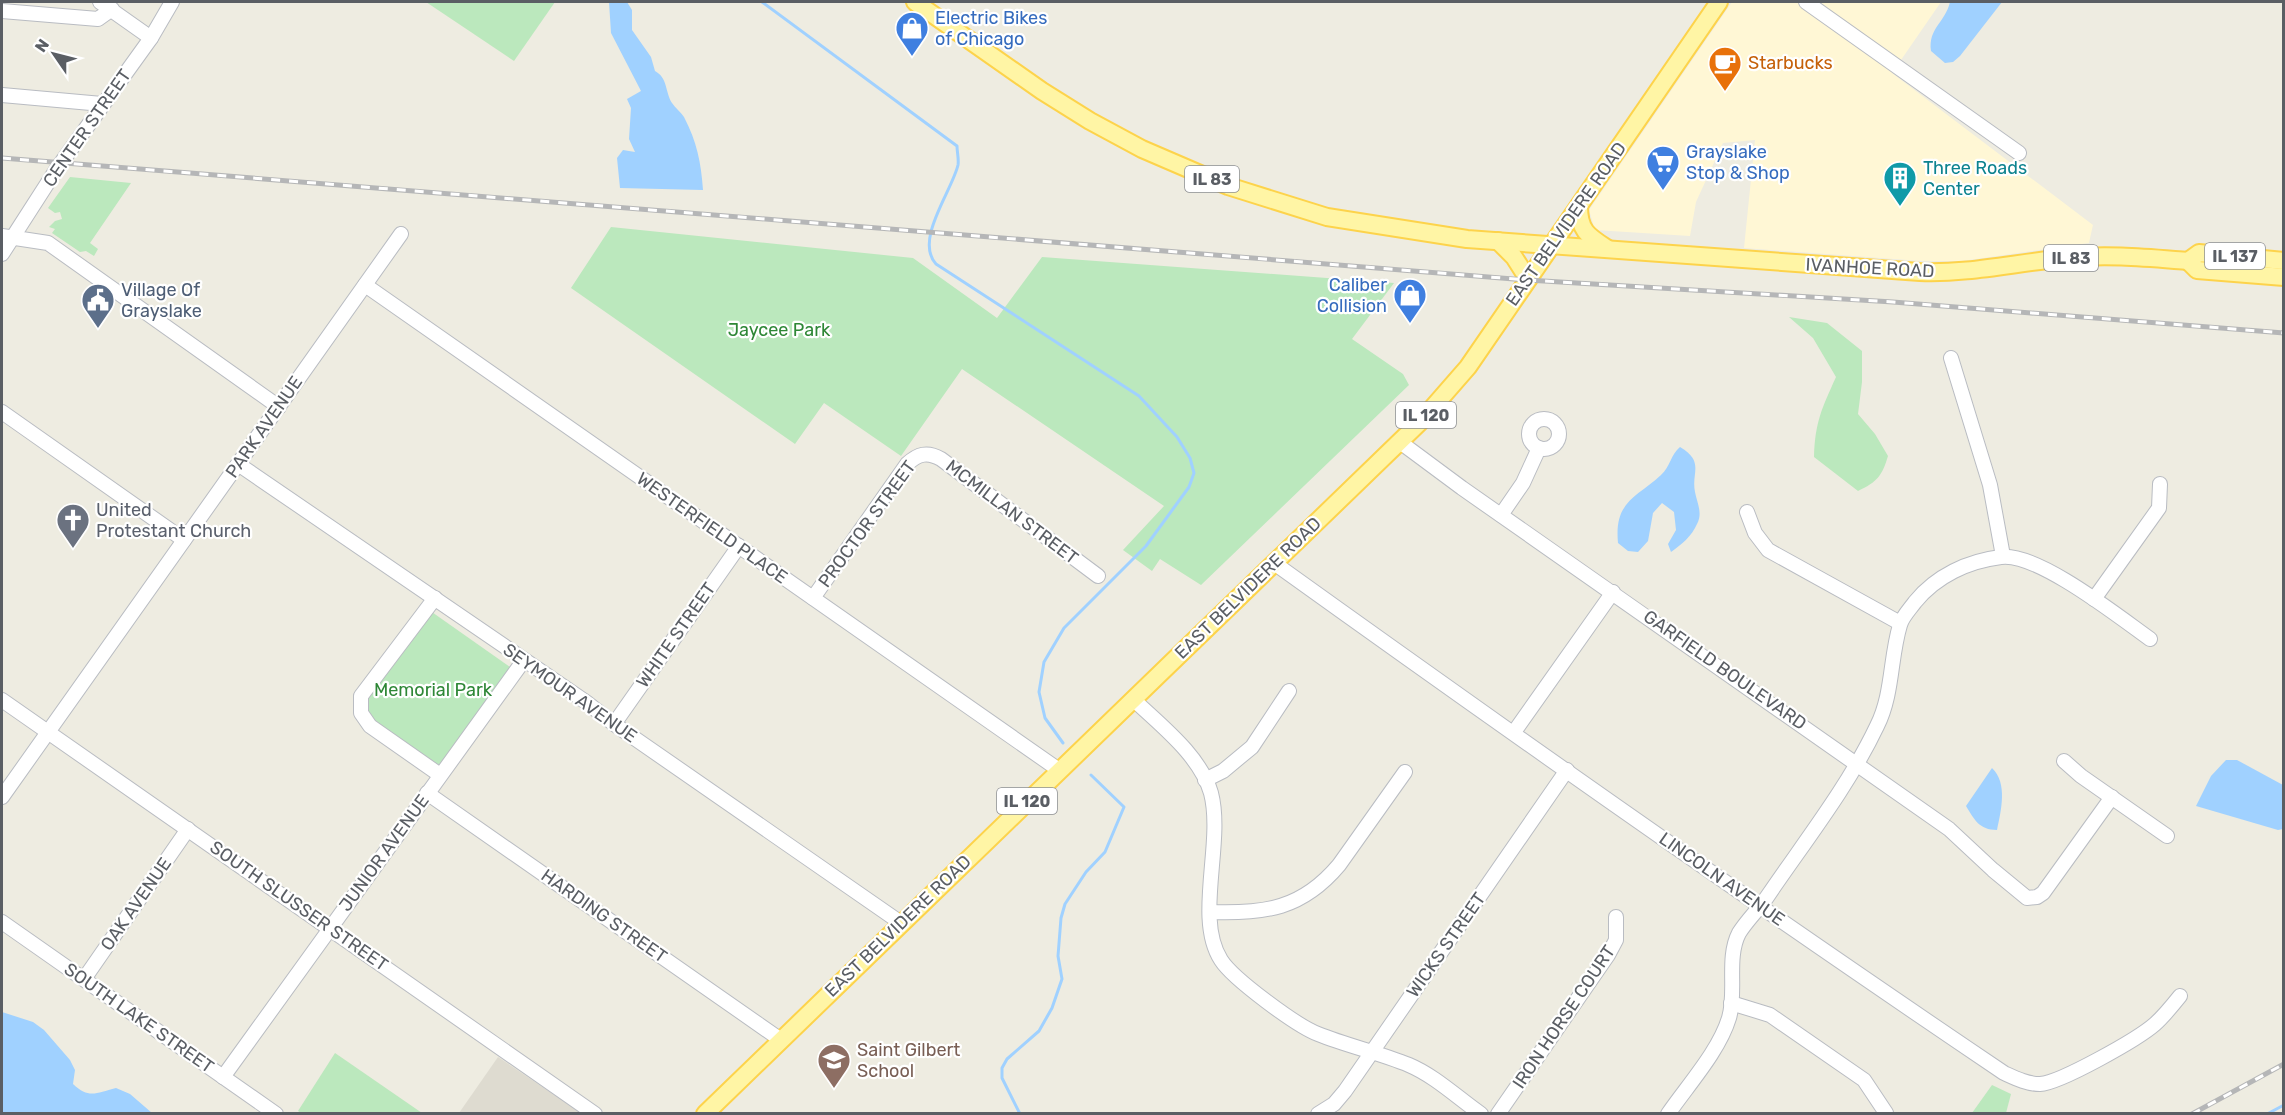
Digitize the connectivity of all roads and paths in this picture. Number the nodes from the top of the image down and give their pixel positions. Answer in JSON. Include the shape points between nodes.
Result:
{"nodes":[{"id":1,"x":172,"y":2,"type":"edge"},
{"id":2,"x":915,"y":2,"type":"edge"},
{"id":3,"x":1719,"y":2,"type":"edge"},
{"id":4,"x":1806,"y":2,"type":"edge"},
{"id":5,"x":106,"y":5,"type":"edge"},
{"id":6,"x":2,"y":11,"type":"edge"},
{"id":7,"x":151,"y":38,"type":"junction"},
{"id":8,"x":2,"y":95,"type":"edge"},
{"id":9,"x":102,"y":104,"type":"junction"},
{"id":10,"x":2019,"y":153,"type":"dead end"},
{"id":11,"x":1579,"y":206,"type":"junction"},
{"id":12,"x":401,"y":234,"type":"dead end"},
{"id":13,"x":8,"y":236,"type":"edge"},
{"id":14,"x":1498,"y":241,"type":"junction"},
{"id":15,"x":1552,"y":245,"type":"junction"},
{"id":16,"x":1609,"y":249,"type":"junction"},
{"id":17,"x":2,"y":254,"type":"edge"},
{"id":18,"x":2188,"y":261,"type":"junction"},
{"id":19,"x":2283,"y":261,"type":"edge"},
{"id":20,"x":2283,"y":277,"type":"edge"},
{"id":21,"x":1528,"y":279,"type":"junction"},
{"id":22,"x":365,"y":285,"type":"junction"},
{"id":23,"x":1951,"y":358,"type":"dead end"},
{"id":24,"x":279,"y":407,"type":"junction"},
{"id":25,"x":2,"y":412,"type":"edge"},
{"id":26,"x":1400,"y":442,"type":"junction"},
{"id":27,"x":1539,"y":448,"type":"dead end"},
{"id":28,"x":923,"y":453,"type":"joint"},
{"id":29,"x":238,"y":464,"type":"junction"},
{"id":30,"x":2160,"y":484,"type":"dead end"},
{"id":31,"x":1747,"y":512,"type":"dead end"},
{"id":32,"x":1501,"y":515,"type":"junction"},
{"id":33,"x":184,"y":540,"type":"junction"},
{"id":34,"x":739,"y":546,"type":"junction"},
{"id":35,"x":2003,"y":556,"type":"junction"},
{"id":36,"x":1274,"y":563,"type":"junction"},
{"id":37,"x":1098,"y":576,"type":"dead end"},
{"id":38,"x":1613,"y":592,"type":"junction"},
{"id":39,"x":435,"y":598,"type":"junction"},
{"id":40,"x":813,"y":598,"type":"junction"},
{"id":41,"x":2094,"y":599,"type":"junction"},
{"id":42,"x":1900,"y":623,"type":"junction"},
{"id":43,"x":2150,"y":639,"type":"dead end"},
{"id":44,"x":524,"y":660,"type":"junction"},
{"id":45,"x":1289,"y":691,"type":"dead end"},
{"id":46,"x":1133,"y":699,"type":"junction"},
{"id":47,"x":2,"y":700,"type":"edge"},
{"id":48,"x":614,"y":723,"type":"junction"},
{"id":49,"x":48,"y":732,"type":"junction"},
{"id":50,"x":1514,"y":732,"type":"junction"},
{"id":51,"x":2064,"y":761,"type":"dead end"},
{"id":52,"x":1858,"y":764,"type":"junction"},
{"id":53,"x":1059,"y":770,"type":"junction"},
{"id":54,"x":1567,"y":770,"type":"junction"},
{"id":55,"x":1405,"y":772,"type":"dead end"},
{"id":56,"x":440,"y":775,"type":"junction"},
{"id":57,"x":1205,"y":780,"type":"junction"},
{"id":58,"x":427,"y":793,"type":"junction"},
{"id":59,"x":2,"y":797,"type":"edge"},
{"id":60,"x":2112,"y":797,"type":"junction"},
{"id":61,"x":188,"y":829,"type":"junction"},
{"id":62,"x":2167,"y":836,"type":"dead end"},
{"id":63,"x":1761,"y":906,"type":"junction"},
{"id":64,"x":1210,"y":912,"type":"junction"},
{"id":65,"x":1616,"y":917,"type":"dead end"},
{"id":66,"x":2,"y":922,"type":"edge"},
{"id":67,"x":901,"y":923,"type":"junction"},
{"id":68,"x":330,"y":928,"type":"junction"},
{"id":69,"x":84,"y":979,"type":"junction"},
{"id":70,"x":2180,"y":996,"type":"dead end"},
{"id":71,"x":1731,"y":1003,"type":"junction"},
{"id":72,"x":781,"y":1040,"type":"junction"},
{"id":73,"x":1372,"y":1052,"type":"junction"},
{"id":74,"x":223,"y":1077,"type":"junction"},
{"id":75,"x":276,"y":1113,"type":"edge"},
{"id":76,"x":595,"y":1113,"type":"edge"},
{"id":77,"x":705,"y":1113,"type":"edge"},
{"id":78,"x":1318,"y":1113,"type":"edge"},
{"id":79,"x":1481,"y":1113,"type":"edge"},
{"id":80,"x":1498,"y":1113,"type":"edge"},
{"id":81,"x":1668,"y":1113,"type":"edge"},
{"id":82,"x":1886,"y":1113,"type":"edge"}],
"edges":[{"from":1,"to":7,"type":"street","name":"CENTER STREET"},
{"from":2,"to":14,"type":"main road","number":"IL 83","via":[[1090,121],[1142,149],[1228,186],[1327,217]]},
{"from":3,"to":11,"type":"main road","name":"EAST BELVIDERE ROAD","number":"IL 120"},
{"from":4,"to":10,"type":"street"},
{"from":5,"to":6,"type":"street","via":[[98,19]]},
{"from":5,"to":7,"type":"street"},
{"from":7,"to":9,"type":"street","name":"CENTER STREET"},
{"from":8,"to":9,"type":"street"},
{"from":9,"to":13,"type":"street","name":"CENTER STREET"},
{"from":11,"to":15,"type":"main road","name":"EAST BELVIDERE ROAD","number":"IL 120"},
{"from":11,"to":16,"type":"main road","via":[[1582,227]]},
{"from":12,"to":22,"type":"street","name":"PARK AVENUE"},
{"from":13,"to":17,"type":"street","name":"CENTER STREET"},
{"from":13,"to":24,"type":"street","via":[[48,243]]},
{"from":14,"to":15,"type":"main road","number":"IL 83"},
{"from":14,"to":21,"type":"main road"},
{"from":15,"to":16,"type":"main road","name":"IVANHOE ROAD","number":"IL 83"},
{"from":15,"to":21,"type":"main road","name":"EAST BELVIDERE ROAD","number":"IL 120"},
{"from":16,"to":18,"type":"main road","name":"IVANHOE ROAD","number":"IL 83","via":[[1936,273],[2090,257]]},
{"from":18,"to":19,"type":"main road","number":"IL 137","via":[[2199,253]]},
{"from":18,"to":20,"type":"main road","via":[[2197,270]]},
{"from":21,"to":26,"type":"main road","name":"EAST BELVIDERE ROAD","number":"IL 120","via":[[1468,367]]},
{"from":22,"to":24,"type":"street","name":"PARK AVENUE"},
{"from":22,"to":34,"type":"street","name":"WESTERFIELD PLACE"},
{"from":23,"to":35,"type":"street","via":[[1990,485]]},
{"from":24,"to":29,"type":"street","name":"PARK AVENUE"},
{"from":25,"to":33,"type":"street"},
{"from":26,"to":32,"type":"street","name":"GARFIELD BOULEVARD"},
{"from":26,"to":36,"type":"main road","name":"EAST BELVIDERE ROAD","number":"IL 120"},
{"from":27,"to":32,"type":"street","via":[[1523,483]]},
{"from":28,"to":37,"type":"street","name":"MCMILLAN STREET","via":[[941,459]]},
{"from":28,"to":40,"type":"street","name":"PROCTOR STREET","via":[[907,464]]},
{"from":29,"to":33,"type":"street","name":"PARK AVENUE"},
{"from":29,"to":39,"type":"street","name":"SEYMOUR AVENUE"},
{"from":30,"to":41,"type":"street","via":[[2159,508]]},
{"from":31,"to":42,"type":"street","via":[[1755,533],[1768,550]]},
{"from":32,"to":38,"type":"street","name":"GARFIELD BOULEVARD"},
{"from":33,"to":49,"type":"street","name":"PARK AVENUE"},
{"from":34,"to":40,"type":"street","name":"WESTERFIELD PLACE"},
{"from":34,"to":48,"type":"street","name":"WHITE STREET"},
{"from":35,"to":41,"type":"street","via":[[2041,566]]},
{"from":35,"to":42,"type":"street","via":[[1957,568],[1936,581]]},
{"from":36,"to":46,"type":"main road","name":"EAST BELVIDERE ROAD","number":"IL 120"},
{"from":36,"to":50,"type":"street","name":"LINCOLN AVENUE"},
{"from":38,"to":50,"type":"street"},
{"from":38,"to":52,"type":"street","name":"GARFIELD BOULEVARD"},
{"from":39,"to":44,"type":"street","name":"SEYMOUR AVENUE"},
{"from":39,"to":56,"type":"street","via":[[361,696],[361,713],[370,726]]},
{"from":40,"to":53,"type":"street","name":"WESTERFIELD PLACE"},
{"from":41,"to":43,"type":"street"},
{"from":42,"to":52,"type":"street","via":[[1879,723]]},
{"from":44,"to":48,"type":"street","name":"SEYMOUR AVENUE"},
{"from":44,"to":56,"type":"street","name":"JUNIOR AVENUE"},
{"from":45,"to":57,"type":"street","via":[[1252,747]]},
{"from":46,"to":53,"type":"main road","name":"EAST BELVIDERE ROAD","number":"IL 120"},
{"from":46,"to":57,"type":"street","via":[[1174,738]]},
{"from":47,"to":49,"type":"street","name":"SOUTH SLUSSER STREET"},
{"from":48,"to":67,"type":"street","name":"SEYMOUR AVENUE"},
{"from":49,"to":59,"type":"street","name":"PARK AVENUE"},
{"from":49,"to":61,"type":"street","name":"SOUTH SLUSSER STREET"},
{"from":50,"to":54,"type":"street","name":"LINCOLN AVENUE"},
{"from":51,"to":60,"type":"street"},
{"from":52,"to":60,"type":"street","name":"GARFIELD BOULEVARD","via":[[1950,829],[2021,894],[2033,898],[2043,893]]},
{"from":52,"to":63,"type":"street"},
{"from":53,"to":67,"type":"main road","name":"EAST BELVIDERE ROAD","number":"IL 120"},
{"from":54,"to":63,"type":"street","name":"LINCOLN AVENUE"},
{"from":54,"to":73,"type":"street","name":"WICKS STREET"},
{"from":55,"to":64,"type":"street","via":[[1339,866],[1312,891],[1267,910]]},
{"from":56,"to":58,"type":"street","name":"JUNIOR AVENUE"},
{"from":57,"to":64,"type":"street","via":[[1214,812],[1215,836]]},
{"from":58,"to":68,"type":"street","name":"JUNIOR AVENUE"},
{"from":58,"to":72,"type":"street","name":"HARDING STREET"},
{"from":60,"to":62,"type":"street"},
{"from":61,"to":68,"type":"street","name":"SOUTH SLUSSER STREET"},
{"from":61,"to":69,"type":"street","name":"OAK AVENUE"},
{"from":63,"to":70,"type":"street","name":"LINCOLN AVENUE","via":[[2022,1082],[2040,1084],[2060,1079],[2136,1038],[2163,1017]]},
{"from":63,"to":71,"type":"street","via":[[1739,934],[1734,950]]},
{"from":64,"to":73,"type":"street","via":[[1214,945],[1233,975],[1317,1034]]},
{"from":65,"to":80,"type":"street","name":"IRON HORSE COURT","via":[[1616,940],[1608,955]]},
{"from":66,"to":69,"type":"street","name":"SOUTH LAKE STREET"},
{"from":67,"to":72,"type":"main road","name":"EAST BELVIDERE ROAD","number":"IL 120"},
{"from":68,"to":74,"type":"street","name":"JUNIOR AVENUE"},
{"from":68,"to":76,"type":"street","name":"SOUTH SLUSSER STREET"},
{"from":69,"to":74,"type":"street","name":"SOUTH LAKE STREET"},
{"from":71,"to":81,"type":"street","via":[[1724,1032]]},
{"from":71,"to":82,"type":"street","via":[[1770,1015],[1864,1080]]},
{"from":72,"to":77,"type":"main road","name":"EAST BELVIDERE ROAD","number":"IL 120"},
{"from":73,"to":78,"type":"street","name":"WICKS STREET","via":[[1334,1104]]},
{"from":73,"to":79,"type":"street","via":[[1417,1069]]},
{"from":74,"to":75,"type":"street","name":"SOUTH LAKE STREET"}]}
